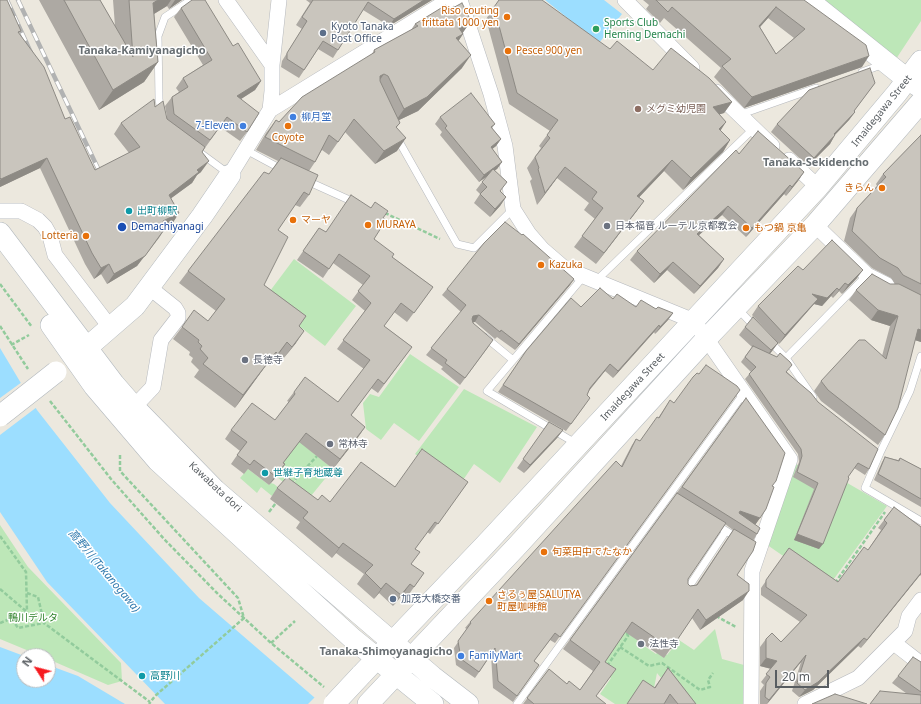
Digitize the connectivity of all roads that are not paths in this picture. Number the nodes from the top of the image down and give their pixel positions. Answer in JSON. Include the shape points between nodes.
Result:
{"nodes":[{"id":1,"x":191,"y":0,"type":"edge"},
{"id":2,"x":226,"y":0,"type":"edge"},
{"id":3,"x":279,"y":0,"type":"edge"},
{"id":4,"x":449,"y":0,"type":"edge"},
{"id":5,"x":460,"y":0,"type":"edge"},
{"id":6,"x":625,"y":0,"type":"edge"},
{"id":7,"x":808,"y":0,"type":"edge"},
{"id":8,"x":921,"y":61,"type":"edge"},
{"id":9,"x":887,"y":63,"type":"junction"},
{"id":10,"x":272,"y":65,"type":"junction"},
{"id":11,"x":858,"y":74,"type":"edge"},
{"id":12,"x":914,"y":84,"type":"edge"},
{"id":13,"x":820,"y":86,"type":"edge"},
{"id":14,"x":921,"y":102,"type":"edge"},
{"id":15,"x":270,"y":110,"type":"junction"},
{"id":16,"x":739,"y":115,"type":"junction"},
{"id":17,"x":162,"y":119,"type":"edge"},
{"id":18,"x":753,"y":129,"type":"junction"},
{"id":19,"x":394,"y":132,"type":"edge"},
{"id":20,"x":194,"y":148,"type":"edge"},
{"id":21,"x":246,"y":150,"type":"junction"},
{"id":22,"x":230,"y":175,"type":"junction"},
{"id":23,"x":294,"y":175,"type":"edge"},
{"id":24,"x":301,"y":178,"type":"edge"},
{"id":25,"x":818,"y":187,"type":"junction"},
{"id":26,"x":365,"y":207,"type":"edge"},
{"id":27,"x":513,"y":209,"type":"junction"},
{"id":28,"x":0,"y":212,"type":"edge"},
{"id":29,"x":815,"y":225,"type":"junction"},
{"id":30,"x":0,"y":234,"type":"edge"},
{"id":31,"x":0,"y":253,"type":"edge"},
{"id":32,"x":867,"y":275,"type":"junction"},
{"id":33,"x":590,"y":278,"type":"junction"},
{"id":34,"x":891,"y":287,"type":"edge"},
{"id":35,"x":150,"y":288,"type":"junction"},
{"id":36,"x":737,"y":308,"type":"junction"},
{"id":37,"x":694,"y":321,"type":"junction"},
{"id":38,"x":110,"y":328,"type":"junction"},
{"id":39,"x":478,"y":331,"type":"edge"},
{"id":40,"x":706,"y":338,"type":"junction"},
{"id":41,"x":80,"y":353,"type":"junction"},
{"id":42,"x":921,"y":356,"type":"edge"},
{"id":43,"x":786,"y":358,"type":"junction"},
{"id":44,"x":513,"y":360,"type":"junction"},
{"id":45,"x":744,"y":393,"type":"junction"},
{"id":46,"x":817,"y":404,"type":"edge"},
{"id":47,"x":134,"y":407,"type":"junction"},
{"id":48,"x":0,"y":416,"type":"edge"},
{"id":49,"x":579,"y":445,"type":"junction"},
{"id":50,"x":874,"y":448,"type":"edge"},
{"id":51,"x":880,"y":453,"type":"junction"},
{"id":52,"x":707,"y":519,"type":"edge"},
{"id":53,"x":921,"y":521,"type":"edge"},
{"id":54,"x":726,"y":531,"type":"junction"},
{"id":55,"x":751,"y":547,"type":"junction"},
{"id":56,"x":686,"y":591,"type":"edge"},
{"id":57,"x":921,"y":600,"type":"edge"},
{"id":58,"x":921,"y":618,"type":"edge"},
{"id":59,"x":904,"y":632,"type":"junction"},
{"id":60,"x":392,"y":642,"type":"junction"},
{"id":61,"x":894,"y":643,"type":"junction"},
{"id":62,"x":377,"y":658,"type":"junction"},
{"id":63,"x":411,"y":658,"type":"junction"},
{"id":64,"x":921,"y":664,"type":"edge"},
{"id":65,"x":396,"y":674,"type":"junction"},
{"id":66,"x":331,"y":697,"type":"edge"},
{"id":67,"x":374,"y":698,"type":"edge"},
{"id":68,"x":433,"y":704,"type":"edge"},
{"id":69,"x":468,"y":704,"type":"edge"},
{"id":70,"x":517,"y":704,"type":"edge"},
{"id":71,"x":751,"y":704,"type":"edge"},
{"id":72,"x":805,"y":704,"type":"edge"}],
"edges":[{"from":1,"to":17,"type":"lane","via":[[165,17],[158,36],[159,99]]},
{"from":2,"to":10,"type":"street"},
{"from":3,"to":10,"type":"street"},
{"from":4,"to":15,"type":"street"},
{"from":5,"to":27,"type":"street","via":[[505,146]]},
{"from":6,"to":16,"type":"street"},
{"from":7,"to":9,"type":"street"},
{"from":8,"to":12,"type":"street","name":"Imaidegawa Street"},
{"from":9,"to":11,"type":"lane"},
{"from":9,"to":12,"type":"street"},
{"from":10,"to":15,"type":"street"},
{"from":12,"to":25,"type":"street","name":"Imaidegawa Street"},
{"from":13,"to":16,"type":"lane"},
{"from":14,"to":29,"type":"street"},
{"from":15,"to":21,"type":"street"},
{"from":16,"to":18,"type":"street"},
{"from":18,"to":25,"type":"street"},
{"from":18,"to":33,"type":"lane"},
{"from":19,"to":27,"type":"lane","via":[[457,244],[474,248]]},
{"from":20,"to":22,"type":"lane"},
{"from":21,"to":22,"type":"street"},
{"from":21,"to":23,"type":"lane"},
{"from":22,"to":35,"type":"street"},
{"from":24,"to":26,"type":"lane"},
{"from":25,"to":37,"type":"street","name":"Imaidegawa Street"},
{"from":27,"to":33,"type":"street","via":[[542,249],[564,268]]},
{"from":28,"to":38,"type":"street","via":[[21,211],[45,227],[55,255]]},
{"from":29,"to":32,"type":"street"},
{"from":29,"to":36,"type":"street"},
{"from":30,"to":41,"type":"street","name":"Kawabata dori"},
{"from":31,"to":41,"type":"street","name":"Kawabata dori"},
{"from":32,"to":34,"type":"street"},
{"from":32,"to":43,"type":"lane"},
{"from":33,"to":37,"type":"street"},
{"from":33,"to":44,"type":"lane"},
{"from":35,"to":38,"type":"street","via":[[135,306]]},
{"from":35,"to":47,"type":"street","via":[[175,308],[178,318],[161,340],[153,387]]},
{"from":36,"to":40,"type":"street"},
{"from":36,"to":43,"type":"lane"},
{"from":37,"to":40,"type":"street"},
{"from":37,"to":49,"type":"street","name":"Imaidegawa Street"},
{"from":38,"to":41,"type":"street"},
{"from":39,"to":44,"type":"lane"},
{"from":40,"to":45,"type":"street"},
{"from":40,"to":63,"type":"street"},
{"from":41,"to":47,"type":"street","name":"Kawabata dori"},
{"from":41,"to":48,"type":"street","bridge":true},
{"from":41,"to":62,"type":"street","name":"Kawabata dori","via":[[94,386],[158,461]]},
{"from":42,"to":51,"type":"lane","via":[[910,391]]},
{"from":43,"to":46,"type":"lane"},
{"from":44,"to":49,"type":"lane","via":[[488,391]]},
{"from":45,"to":55,"type":"street","via":[[790,459]]},
{"from":45,"to":70,"type":"lane","via":[[673,497]]},
{"from":47,"to":60,"type":"street","name":"Kawabata dori","via":[[215,490]]},
{"from":49,"to":60,"type":"street","name":"Imaidegawa Street"},
{"from":50,"to":51,"type":"lane"},
{"from":51,"to":53,"type":"lane","via":[[865,488]]},
{"from":52,"to":54,"type":"lane"},
{"from":54,"to":55,"type":"lane"},
{"from":54,"to":56,"type":"lane"},
{"from":55,"to":71,"type":"street"},
{"from":57,"to":59,"type":"street","via":[[909,616]]},
{"from":58,"to":59,"type":"street"},
{"from":59,"to":61,"type":"street"},
{"from":60,"to":62,"type":"street","name":"Imaidegawa Street"},
{"from":60,"to":63,"type":"street","name":"Kawabata dori"},
{"from":61,"to":64,"type":"street"},
{"from":61,"to":72,"type":"street","via":[[858,678]]},
{"from":62,"to":65,"type":"street","name":"Kawabata dori"},
{"from":62,"to":66,"type":"street","name":"Imaidegawa Street","bridge":true,"via":[[361,675]]},
{"from":63,"to":65,"type":"street"},
{"from":63,"to":69,"type":"street","name":"Kawabata dori"},
{"from":65,"to":67,"type":"street"},
{"from":65,"to":68,"type":"street","name":"Kawabata dori"}]}
